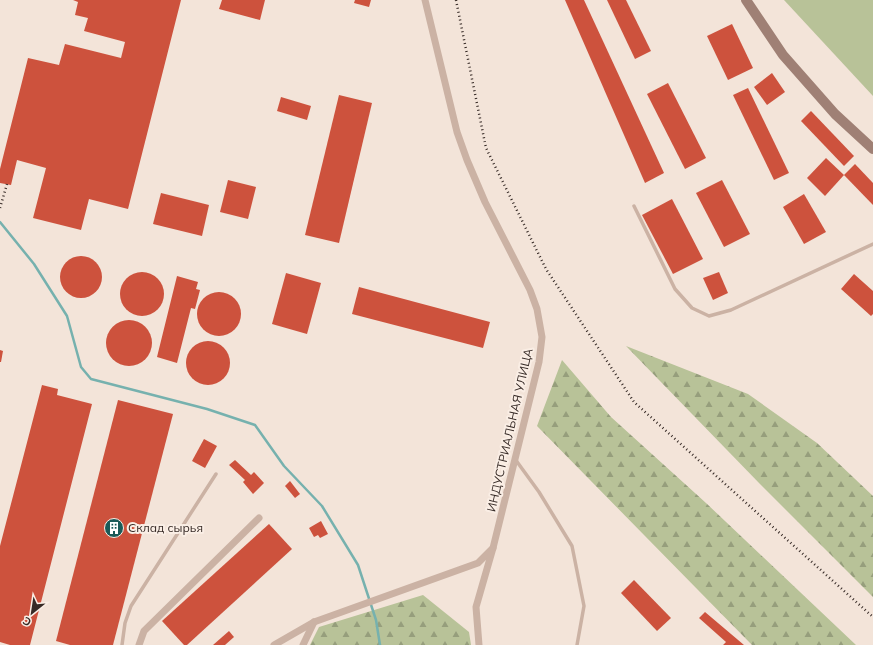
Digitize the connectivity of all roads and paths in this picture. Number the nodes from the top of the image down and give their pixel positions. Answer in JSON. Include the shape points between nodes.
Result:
{"nodes":[{"id":1,"x":425,"y":0,"type":"edge"},
{"id":2,"x":746,"y":0,"type":"edge"},
{"id":3,"x":873,"y":149,"type":"edge"},
{"id":4,"x":634,"y":206,"type":"dead end"},
{"id":5,"x":873,"y":244,"type":"edge"},
{"id":6,"x":515,"y":460,"type":"junction"},
{"id":7,"x":216,"y":474,"type":"dead end"},
{"id":8,"x":259,"y":518,"type":"dead end"},
{"id":9,"x":493,"y":548,"type":"junction"},
{"id":10,"x":314,"y":622,"type":"junction"},
{"id":11,"x":122,"y":645,"type":"edge"},
{"id":12,"x":139,"y":645,"type":"edge"},
{"id":13,"x":274,"y":645,"type":"edge"},
{"id":14,"x":303,"y":645,"type":"edge"},
{"id":15,"x":479,"y":645,"type":"edge"},
{"id":16,"x":577,"y":645,"type":"edge"}],
"edges":[{"from":1,"to":6,"type":"street","name":"ИНДУСТРИАЛЬНАЯ УЛИЦА","via":[[457,132],[485,202],[534,299],[540,322],[542,337],[539,362]]},
{"from":2,"to":3,"type":"main road","via":[[783,55],[835,114]]},
{"from":4,"to":5,"type":"lane","via":[[675,289],[692,308],[709,316],[731,310]]},
{"from":6,"to":9,"type":"street","name":"ИНДУСТРИАЛЬНАЯ УЛИЦА"},
{"from":6,"to":16,"type":"lane","via":[[540,492],[572,546],[584,606]]},
{"from":7,"to":11,"type":"lane","via":[[131,606],[125,623]]},
{"from":8,"to":12,"type":"street","via":[[144,631]]},
{"from":9,"to":10,"type":"street","via":[[478,562]]},
{"from":9,"to":15,"type":"street","name":"ИНДУСТРИАЛЬНАЯ УЛИЦА","via":[[476,607]]},
{"from":10,"to":13,"type":"street"},
{"from":10,"to":14,"type":"street"}]}
